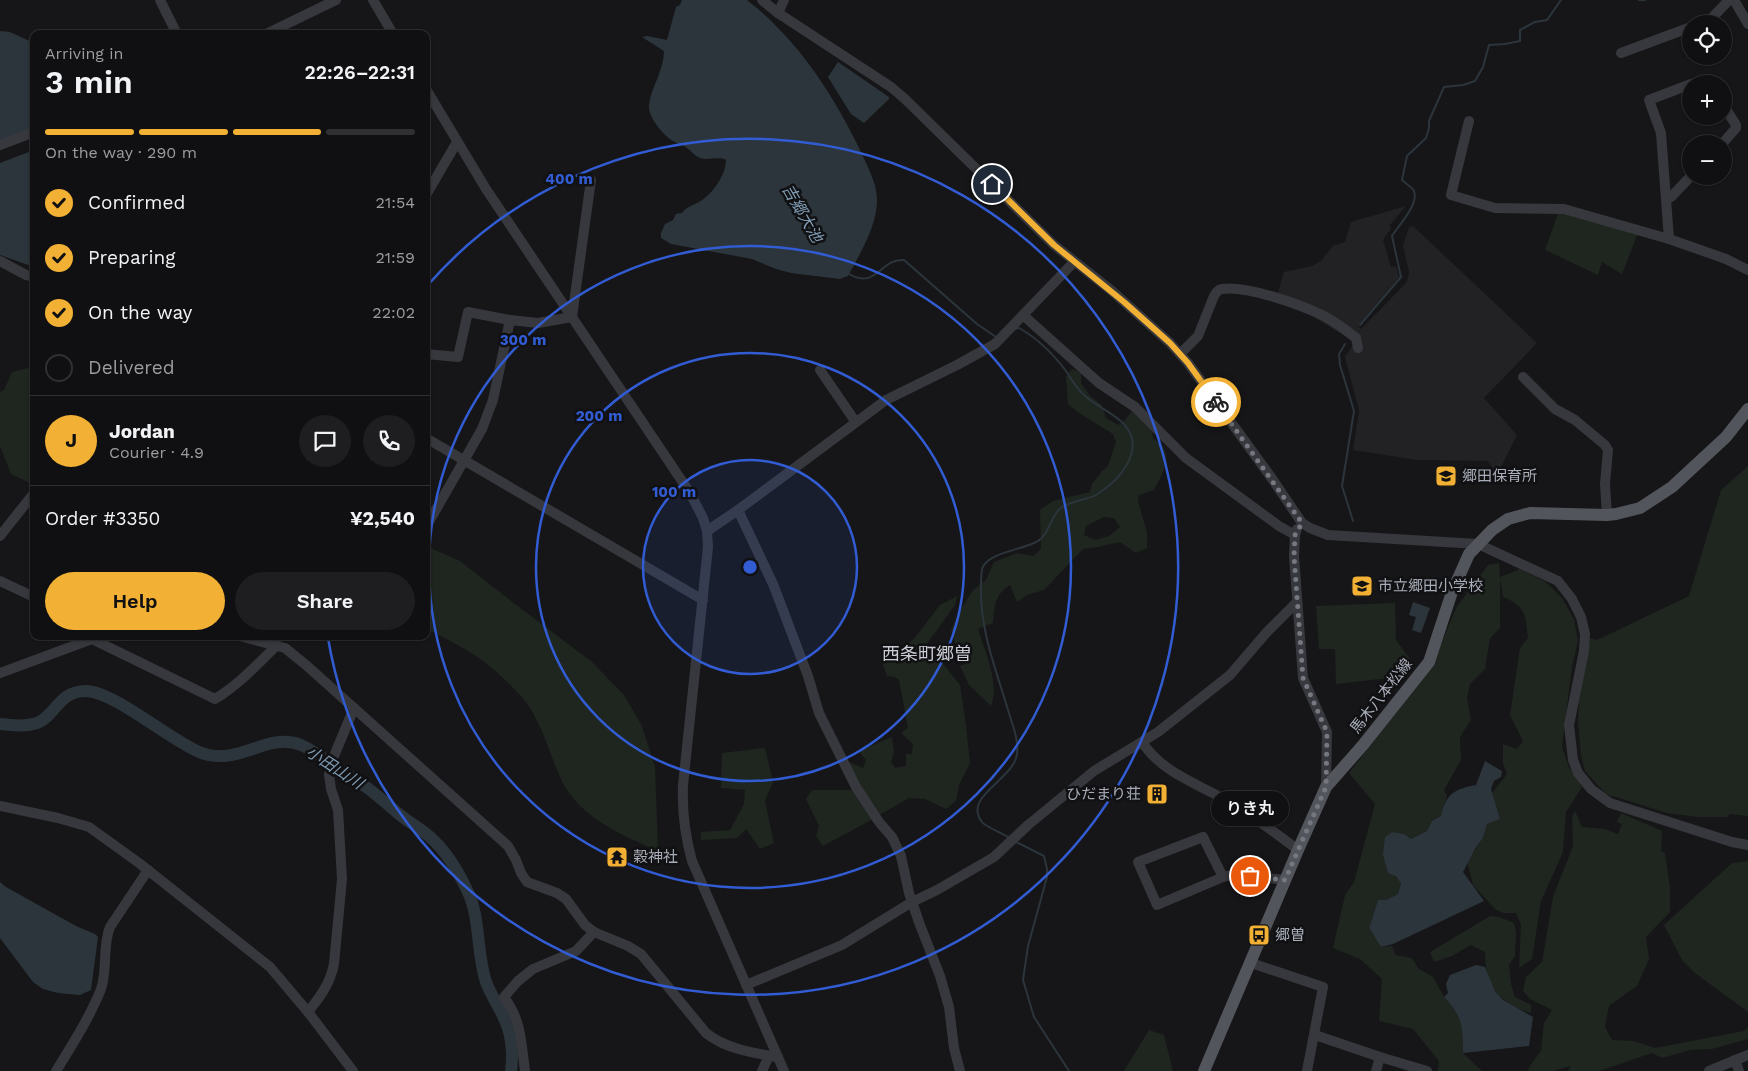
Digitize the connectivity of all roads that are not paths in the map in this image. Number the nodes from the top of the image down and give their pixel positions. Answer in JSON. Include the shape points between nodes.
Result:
{"nodes":[{"id":1,"x":160,"y":0,"type":"edge"},
{"id":2,"x":336,"y":0,"type":"edge"},
{"id":3,"x":373,"y":0,"type":"edge"},
{"id":4,"x":762,"y":0,"type":"edge"},
{"id":5,"x":784,"y":0,"type":"edge"},
{"id":6,"x":1729,"y":0,"type":"edge"},
{"id":7,"x":1734,"y":0,"type":"edge"},
{"id":8,"x":1745,"y":9,"type":"edge"},
{"id":9,"x":778,"y":13,"type":"junction"},
{"id":10,"x":1715,"y":15,"type":"edge"},
{"id":11,"x":1748,"y":24,"type":"edge"},
{"id":12,"x":175,"y":30,"type":"edge"},
{"id":13,"x":274,"y":30,"type":"edge"},
{"id":14,"x":391,"y":30,"type":"edge"},
{"id":15,"x":1682,"y":30,"type":"edge"},
{"id":16,"x":1622,"y":53,"type":"dead end"},
{"id":17,"x":1682,"y":88,"type":"edge"},
{"id":18,"x":430,"y":96,"type":"edge"},
{"id":19,"x":1732,"y":119,"type":"edge"},
{"id":20,"x":1469,"y":121,"type":"dead end"},
{"id":21,"x":30,"y":133,"type":"edge"},
{"id":22,"x":1730,"y":135,"type":"edge"},
{"id":23,"x":458,"y":142,"type":"junction"},
{"id":24,"x":0,"y":144,"type":"edge"},
{"id":25,"x":591,"y":180,"type":"dead end"},
{"id":26,"x":1683,"y":185,"type":"edge"},
{"id":27,"x":430,"y":188,"type":"edge"},
{"id":28,"x":1667,"y":199,"type":"junction"},
{"id":29,"x":1669,"y":239,"type":"junction"},
{"id":30,"x":0,"y":261,"type":"edge"},
{"id":31,"x":1074,"y":262,"type":"junction"},
{"id":32,"x":1748,"y":270,"type":"edge"},
{"id":33,"x":30,"y":277,"type":"edge"},
{"id":34,"x":1023,"y":315,"type":"junction"},
{"id":35,"x":572,"y":317,"type":"junction"},
{"id":36,"x":510,"y":320,"type":"junction"},
{"id":37,"x":1358,"y":348,"type":"dead end"},
{"id":38,"x":430,"y":354,"type":"edge"},
{"id":39,"x":1180,"y":354,"type":"junction"},
{"id":40,"x":820,"y":370,"type":"dead end"},
{"id":41,"x":1523,"y":377,"type":"dead end"},
{"id":42,"x":1748,"y":409,"type":"edge"},
{"id":43,"x":855,"y":421,"type":"junction"},
{"id":44,"x":430,"y":440,"type":"edge"},
{"id":45,"x":465,"y":462,"type":"junction"},
{"id":46,"x":30,"y":498,"type":"edge"},
{"id":47,"x":738,"y":510,"type":"junction"},
{"id":48,"x":1607,"y":515,"type":"junction"},
{"id":49,"x":430,"y":520,"type":"edge"},
{"id":50,"x":1302,"y":523,"type":"junction"},
{"id":51,"x":707,"y":531,"type":"junction"},
{"id":52,"x":1295,"y":535,"type":"junction"},
{"id":53,"x":0,"y":536,"type":"edge"},
{"id":54,"x":1478,"y":544,"type":"junction"},
{"id":55,"x":0,"y":581,"type":"edge"},
{"id":56,"x":30,"y":595,"type":"edge"},
{"id":57,"x":703,"y":600,"type":"junction"},
{"id":58,"x":1297,"y":602,"type":"junction"},
{"id":59,"x":89,"y":640,"type":"edge"},
{"id":60,"x":94,"y":640,"type":"edge"},
{"id":61,"x":256,"y":640,"type":"edge"},
{"id":62,"x":277,"y":645,"type":"junction"},
{"id":63,"x":0,"y":673,"type":"edge"},
{"id":64,"x":354,"y":708,"type":"junction"},
{"id":65,"x":1142,"y":742,"type":"junction"},
{"id":66,"x":1326,"y":787,"type":"junction"},
{"id":67,"x":0,"y":806,"type":"edge"},
{"id":68,"x":1748,"y":845,"type":"edge"},
{"id":69,"x":1298,"y":850,"type":"junction"},
{"id":70,"x":148,"y":870,"type":"junction"},
{"id":71,"x":1223,"y":877,"type":"junction"},
{"id":72,"x":1285,"y":880,"type":"junction"},
{"id":73,"x":912,"y":902,"type":"junction"},
{"id":74,"x":594,"y":932,"type":"junction"},
{"id":75,"x":1251,"y":962,"type":"junction"},
{"id":76,"x":746,"y":985,"type":"junction"},
{"id":77,"x":308,"y":1012,"type":"junction"},
{"id":78,"x":1315,"y":1035,"type":"junction"},
{"id":79,"x":1748,"y":1055,"type":"edge"},
{"id":80,"x":774,"y":1056,"type":"junction"},
{"id":81,"x":1380,"y":1057,"type":"junction"},
{"id":82,"x":1735,"y":1060,"type":"junction"},
{"id":83,"x":56,"y":1071,"type":"edge"},
{"id":84,"x":353,"y":1071,"type":"edge"},
{"id":85,"x":525,"y":1071,"type":"edge"},
{"id":86,"x":762,"y":1071,"type":"edge"},
{"id":87,"x":784,"y":1071,"type":"edge"},
{"id":88,"x":960,"y":1071,"type":"edge"},
{"id":89,"x":1204,"y":1071,"type":"edge"},
{"id":90,"x":1307,"y":1071,"type":"edge"},
{"id":91,"x":1376,"y":1071,"type":"edge"},
{"id":92,"x":1427,"y":1071,"type":"edge"},
{"id":93,"x":1709,"y":1071,"type":"edge"},
{"id":94,"x":1739,"y":1071,"type":"edge"}],
"edges":[{"from":1,"to":12,"type":"street"},
{"from":2,"to":13,"type":"street"},
{"from":3,"to":14,"type":"street"},
{"from":4,"to":9,"type":"street"},
{"from":5,"to":9,"type":"street"},
{"from":6,"to":10,"type":"street"},
{"from":7,"to":8,"type":"street"},
{"from":8,"to":11,"type":"street"},
{"from":9,"to":31,"type":"street","via":[[891,86]]},
{"from":15,"to":16,"type":"street"},
{"from":17,"to":28,"type":"street","via":[[1649,100],[1661,133]]},
{"from":18,"to":23,"type":"street"},
{"from":19,"to":22,"type":"street","via":[[1736,128]]},
{"from":20,"to":29,"type":"street","via":[[1451,195],[1495,208],[1564,209]]},
{"from":21,"to":24,"type":"street"},
{"from":23,"to":27,"type":"street"},
{"from":23,"to":35,"type":"street","via":[[486,190]]},
{"from":25,"to":35,"type":"street"},
{"from":26,"to":28,"type":"street"},
{"from":28,"to":29,"type":"street"},
{"from":29,"to":32,"type":"street"},
{"from":30,"to":33,"type":"street"},
{"from":31,"to":34,"type":"street"},
{"from":31,"to":39,"type":"street","via":[[1136,312]]},
{"from":34,"to":43,"type":"street","via":[[995,344],[886,400]]},
{"from":34,"to":52,"type":"street","via":[[1099,383],[1135,407],[1186,458]]},
{"from":35,"to":36,"type":"street","via":[[538,323]]},
{"from":35,"to":51,"type":"street","via":[[690,493]]},
{"from":36,"to":38,"type":"street","via":[[468,312],[458,357]]},
{"from":36,"to":45,"type":"street","via":[[493,400]]},
{"from":37,"to":39,"type":"street","via":[[1356,338],[1325,316],[1250,291],[1222,289],[1214,296],[1198,336]]},
{"from":39,"to":50,"type":"street"},
{"from":40,"to":43,"type":"street"},
{"from":41,"to":48,"type":"street","via":[[1555,409],[1575,420],[1605,445],[1608,450]]},
{"from":42,"to":48,"type":"main road","name":"馬木八本松線","via":[[1726,437],[1672,487],[1640,508]]},
{"from":43,"to":47,"type":"street"},
{"from":44,"to":45,"type":"street"},
{"from":45,"to":49,"type":"street"},
{"from":45,"to":57,"type":"street"},
{"from":46,"to":53,"type":"street"},
{"from":47,"to":51,"type":"street"},
{"from":47,"to":73,"type":"street","via":[[773,584],[820,713],[856,787],[892,837],[901,856]]},
{"from":48,"to":54,"type":"main road","name":"馬木八本松線","via":[[1530,513],[1508,519]]},
{"from":50,"to":52,"type":"street"},
{"from":50,"to":54,"type":"street","via":[[1328,535]]},
{"from":51,"to":57,"type":"street"},
{"from":52,"to":58,"type":"street"},
{"from":54,"to":66,"type":"main road","name":"馬木八本松線","via":[[1469,554],[1452,592],[1428,662]]},
{"from":54,"to":68,"type":"street","via":[[1558,581],[1581,618],[1585,641],[1569,740],[1578,773],[1591,790],[1620,807]]},
{"from":55,"to":56,"type":"street"},
{"from":57,"to":76,"type":"street","via":[[682,812],[692,861]]},
{"from":58,"to":65,"type":"street","via":[[1230,675]]},
{"from":58,"to":66,"type":"street","via":[[1303,678],[1327,732]]},
{"from":59,"to":63,"type":"street"},
{"from":60,"to":62,"type":"street","via":[[215,699],[259,664]]},
{"from":61,"to":62,"type":"street"},
{"from":62,"to":64,"type":"street","via":[[306,665]]},
{"from":64,"to":74,"type":"street","via":[[508,846],[527,882],[566,899],[585,926]]},
{"from":64,"to":77,"type":"street","via":[[329,775],[338,810],[342,879],[334,964],[325,991]]},
{"from":65,"to":69,"type":"street","via":[[1149,753],[1182,779],[1229,802]]},
{"from":65,"to":73,"type":"street","via":[[1094,771],[994,857]]},
{"from":66,"to":69,"type":"main road","name":"馬木八本松線"},
{"from":67,"to":70,"type":"street","via":[[89,827]]},
{"from":69,"to":72,"type":"main road","name":"馬木八本松線"},
{"from":70,"to":77,"type":"street","via":[[270,967]]},
{"from":70,"to":83,"type":"street","via":[[110,927],[101,988]]},
{"from":71,"to":71,"type":"street","via":[[1203,837],[1138,862],[1157,905]]},
{"from":71,"to":72,"type":"street","via":[[1235,874]]},
{"from":72,"to":75,"type":"main road","name":"馬木八本松線"},
{"from":73,"to":76,"type":"street","via":[[842,945]]},
{"from":73,"to":88,"type":"street","via":[[949,1007]]},
{"from":74,"to":80,"type":"street","via":[[641,954],[713,1038],[731,1046]]},
{"from":74,"to":85,"type":"street","via":[[576,951],[533,969],[504,997],[513,1009],[520,1029]]},
{"from":75,"to":78,"type":"street","via":[[1323,987]]},
{"from":75,"to":89,"type":"main road","name":"馬木八本松線"},
{"from":76,"to":80,"type":"street"},
{"from":77,"to":84,"type":"street"},
{"from":78,"to":81,"type":"street"},
{"from":78,"to":90,"type":"street"},
{"from":79,"to":82,"type":"street"},
{"from":80,"to":86,"type":"street"},
{"from":80,"to":87,"type":"street"},
{"from":81,"to":91,"type":"street"},
{"from":81,"to":92,"type":"street"},
{"from":82,"to":93,"type":"street"},
{"from":82,"to":94,"type":"street"}]}
